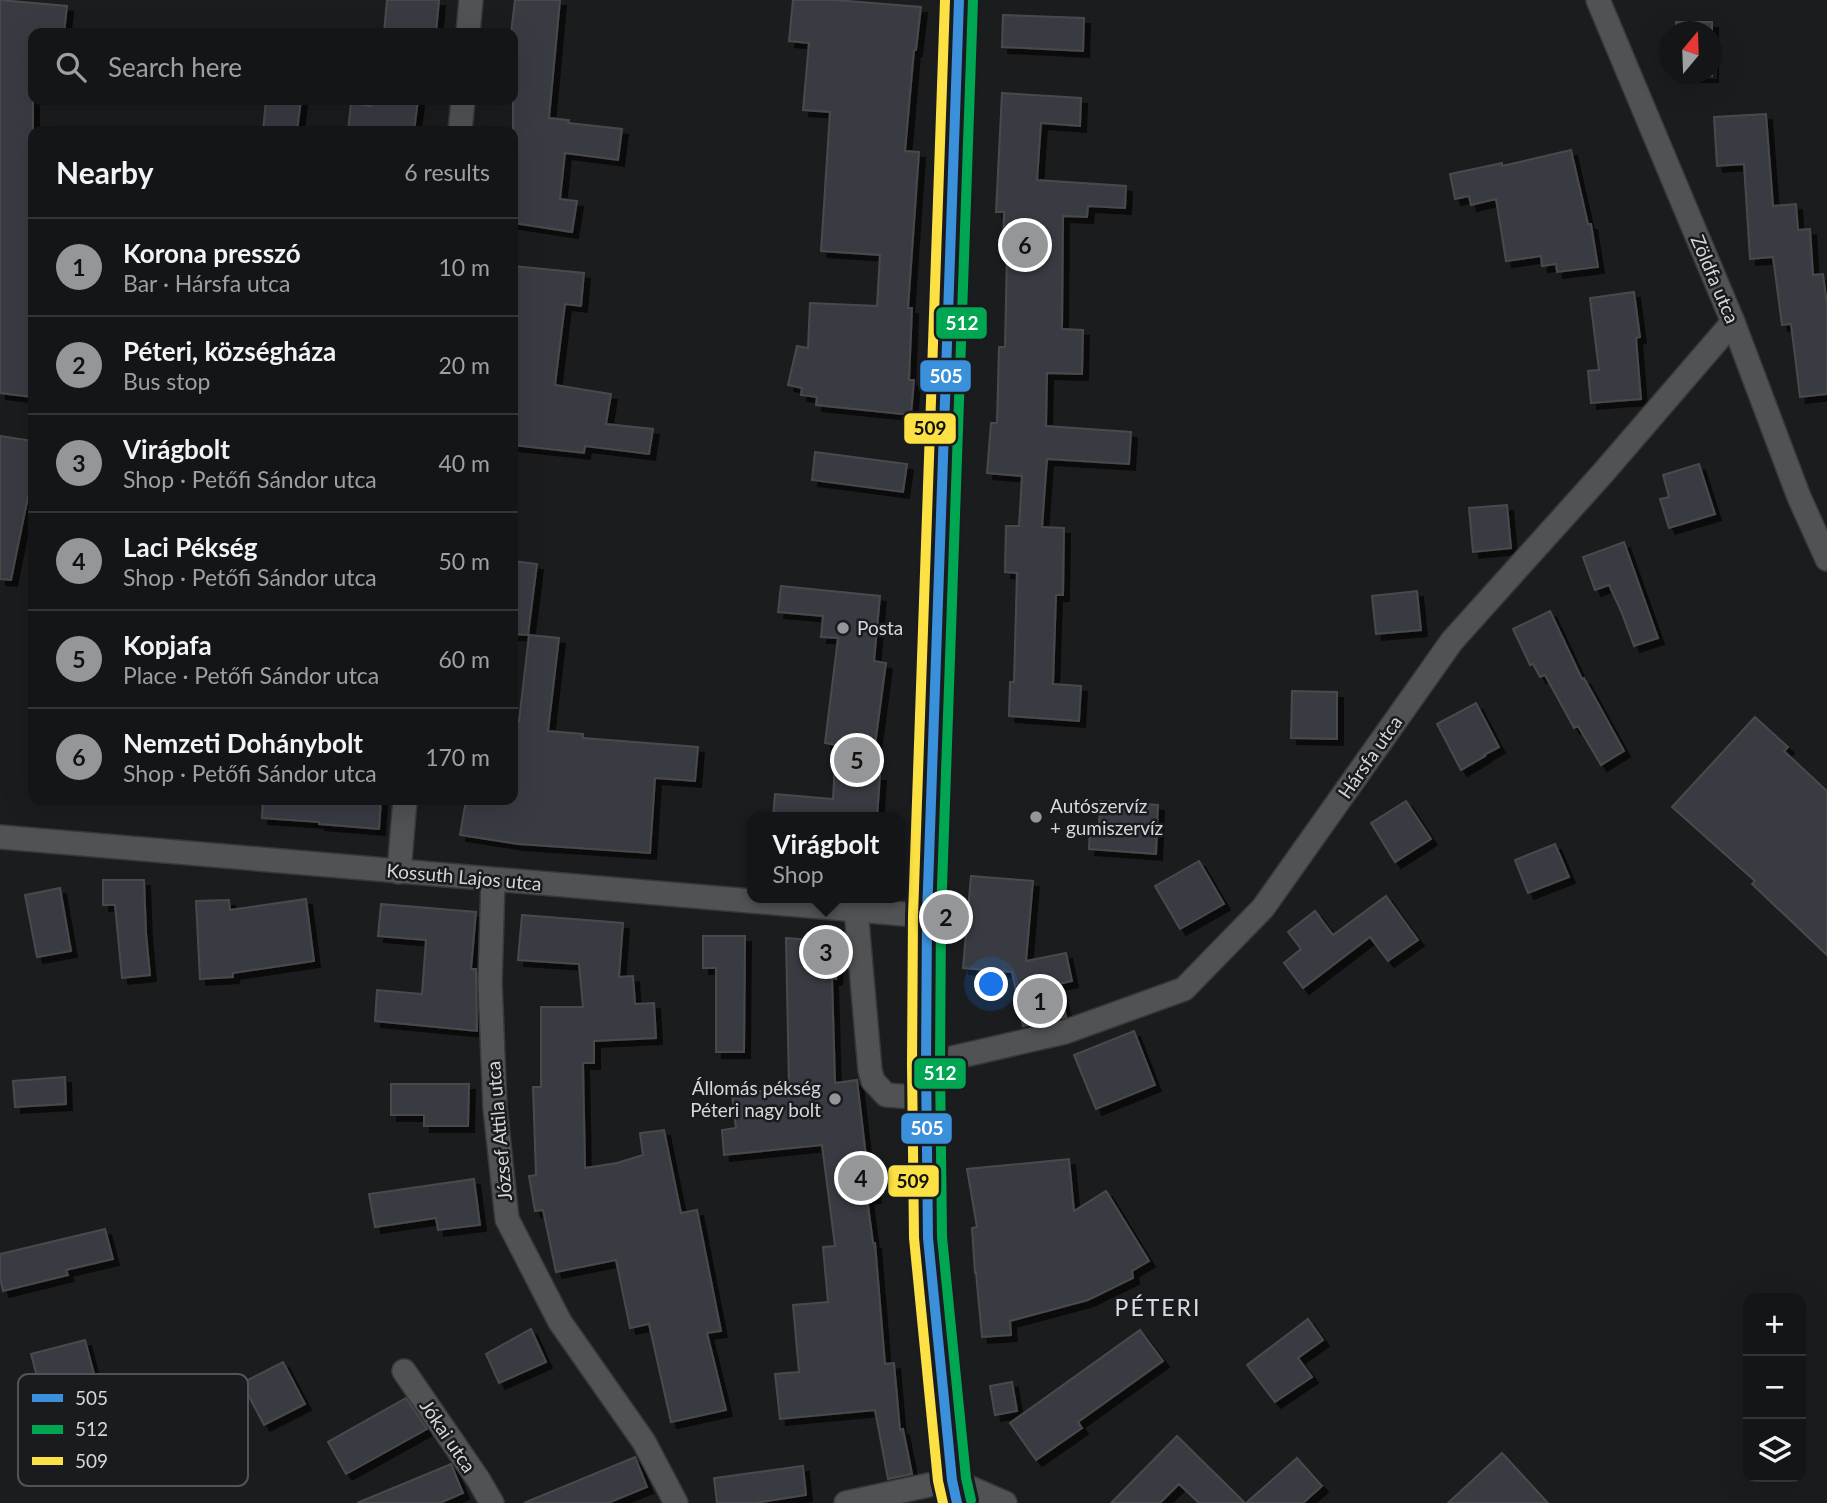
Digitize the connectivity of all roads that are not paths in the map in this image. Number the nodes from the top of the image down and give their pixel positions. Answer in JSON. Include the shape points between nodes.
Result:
{"nodes":[{"id":1,"x":471,"y":0,"type":"edge"},
{"id":2,"x":959,"y":0,"type":"edge"},
{"id":3,"x":1598,"y":0,"type":"edge"},
{"id":4,"x":468,"y":28,"type":"edge"},
{"id":5,"x":463,"y":105,"type":"edge"},
{"id":6,"x":460,"y":126,"type":"edge"},
{"id":7,"x":1733,"y":322,"type":"junction"},
{"id":8,"x":1827,"y":559,"type":"edge"},
{"id":9,"x":405,"y":805,"type":"edge"},
{"id":10,"x":0,"y":837,"type":"edge"},
{"id":11,"x":399,"y":872,"type":"junction"},
{"id":12,"x":493,"y":880,"type":"junction"},
{"id":13,"x":747,"y":901,"type":"edge"},
{"id":14,"x":771,"y":903,"type":"edge"},
{"id":15,"x":856,"y":910,"type":"junction"},
{"id":16,"x":927,"y":916,"type":"junction"},
{"id":17,"x":926,"y":1064,"type":"junction"},
{"id":18,"x":926,"y":1098,"type":"junction"},
{"id":19,"x":404,"y":1371,"type":"dead end"},
{"id":20,"x":954,"y":1491,"type":"edge"},
{"id":21,"x":492,"y":1503,"type":"edge"},
{"id":22,"x":676,"y":1503,"type":"edge"},
{"id":23,"x":846,"y":1503,"type":"edge"},
{"id":24,"x":1005,"y":1503,"type":"edge"}],
"edges":[{"from":1,"to":4,"type":"street"},
{"from":2,"to":16,"type":"main road"},
{"from":3,"to":7,"type":"street","name":"Zöldfa utca"},
{"from":5,"to":6,"type":"street"},
{"from":7,"to":8,"type":"street","name":"Zöldfa utca"},
{"from":7,"to":17,"type":"street","name":"Hársfa utca","via":[[1452,641],[1263,908],[1184,989],[1065,1032]]},
{"from":9,"to":11,"type":"street"},
{"from":10,"to":11,"type":"street","name":"Kossuth Lajos utca"},
{"from":11,"to":12,"type":"street","name":"Kossuth Lajos utca"},
{"from":12,"to":13,"type":"street","name":"Kossuth Lajos utca"},
{"from":12,"to":22,"type":"street","name":"József Attila utca","via":[[490,982],[495,1108],[507,1219],[560,1322],[644,1442]]},
{"from":14,"to":15,"type":"street","name":"Kossuth Lajos utca"},
{"from":15,"to":16,"type":"street","name":"Kossuth Lajos utca"},
{"from":15,"to":18,"type":"street","via":[[873,1081],[886,1095]]},
{"from":16,"to":17,"type":"main road"},
{"from":17,"to":18,"type":"main road"},
{"from":18,"to":20,"type":"main road","via":[[928,1238]]},
{"from":19,"to":21,"type":"street","name":"Jókai utca"},
{"from":20,"to":23,"type":"street"},
{"from":20,"to":24,"type":"street"}]}
